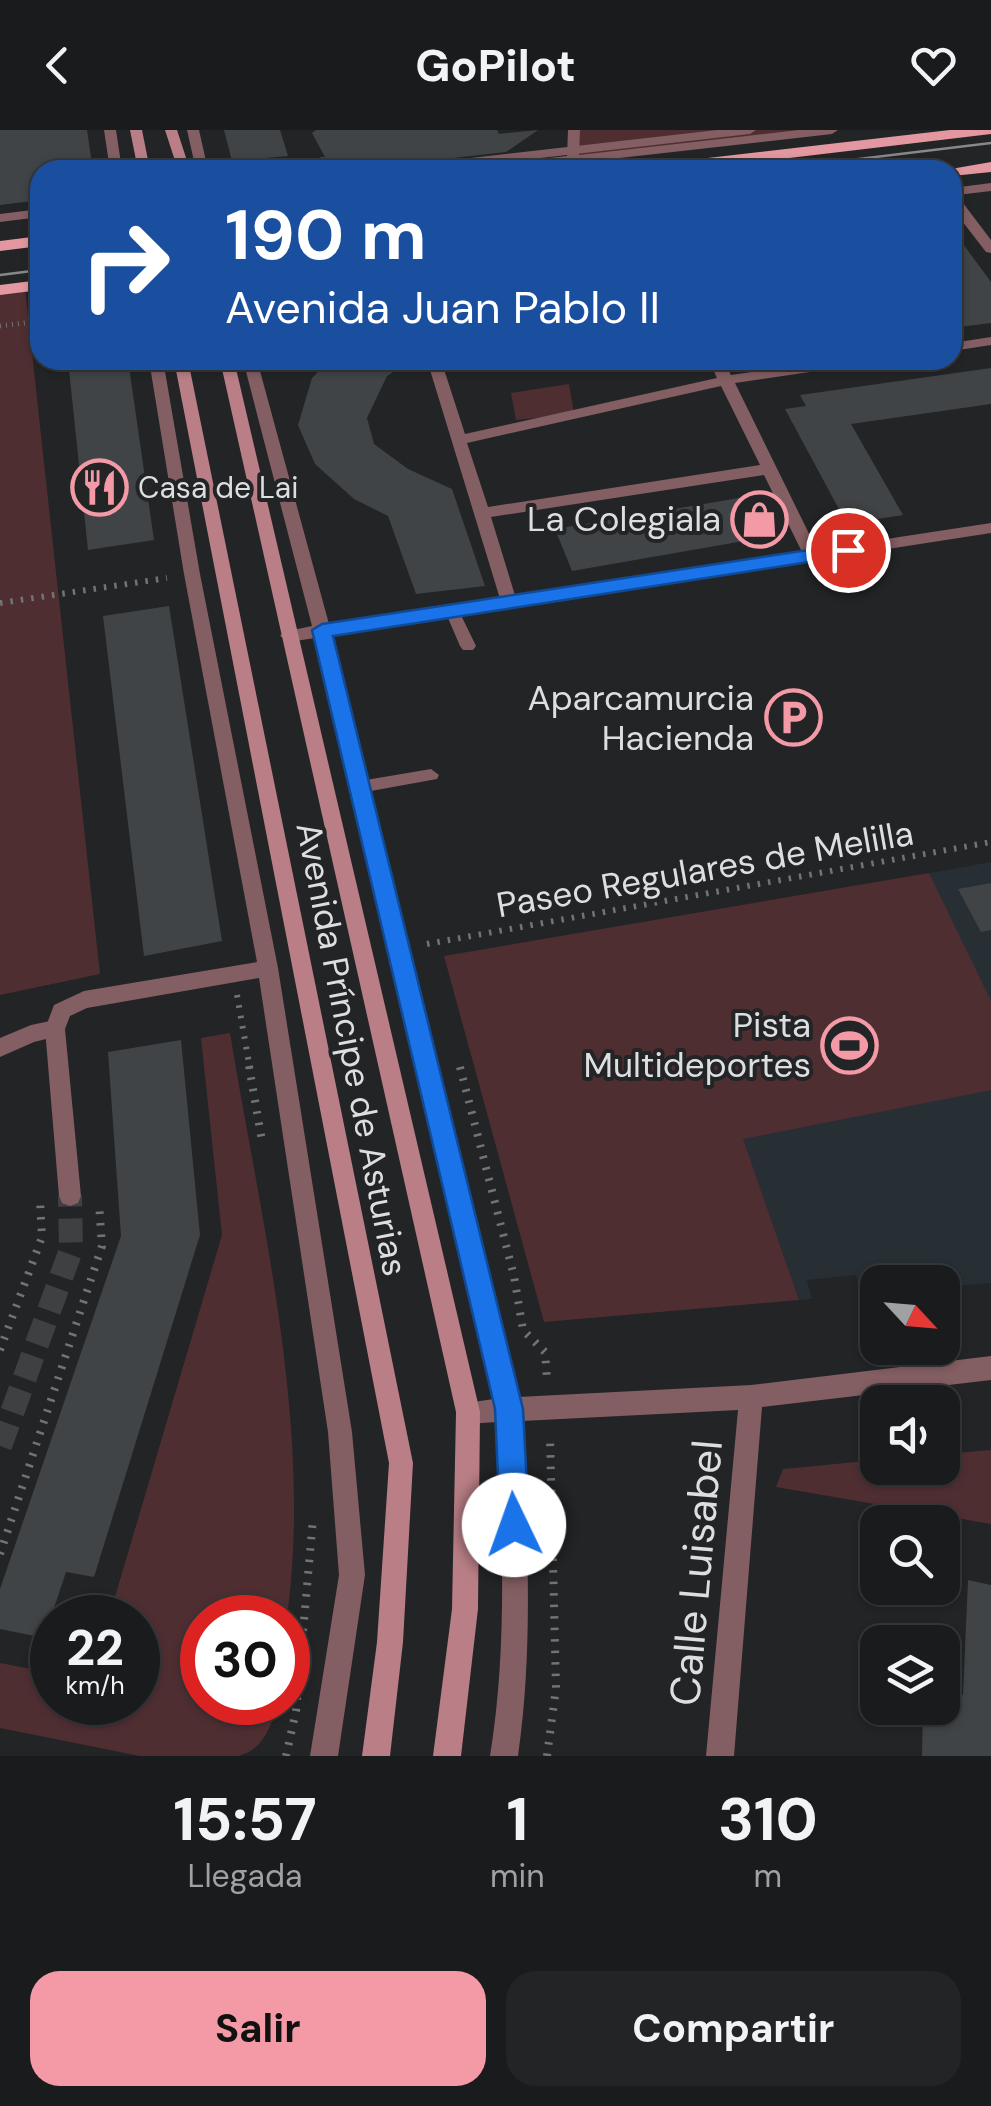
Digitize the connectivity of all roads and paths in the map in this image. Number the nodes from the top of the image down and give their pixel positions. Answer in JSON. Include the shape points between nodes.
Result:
{"nodes":[{"id":1,"x":110,"y":130,"type":"edge"},
{"id":2,"x":136,"y":130,"type":"edge"},
{"id":3,"x":171,"y":130,"type":"edge"},
{"id":4,"x":193,"y":130,"type":"edge"},
{"id":5,"x":574,"y":130,"type":"edge"},
{"id":6,"x":750,"y":130,"type":"edge"},
{"id":7,"x":832,"y":130,"type":"edge"},
{"id":8,"x":990,"y":130,"type":"edge"},
{"id":9,"x":815,"y":131,"type":"edge"},
{"id":10,"x":669,"y":139,"type":"edge"},
{"id":11,"x":573,"y":154,"type":"junction"},
{"id":12,"x":114,"y":160,"type":"edge"},
{"id":13,"x":142,"y":160,"type":"edge"},
{"id":14,"x":181,"y":160,"type":"edge"},
{"id":15,"x":203,"y":160,"type":"edge"},
{"id":16,"x":508,"y":160,"type":"edge"},
{"id":17,"x":538,"y":160,"type":"edge"},
{"id":18,"x":733,"y":160,"type":"edge"},
{"id":19,"x":991,"y":166,"type":"edge"},
{"id":20,"x":962,"y":170,"type":"edge"},
{"id":21,"x":991,"y":188,"type":"edge"},
{"id":22,"x":962,"y":193,"type":"edge"},
{"id":23,"x":962,"y":209,"type":"edge"},
{"id":24,"x":30,"y":214,"type":"edge"},
{"id":25,"x":0,"y":218,"type":"edge"},
{"id":26,"x":30,"y":242,"type":"edge"},
{"id":27,"x":0,"y":246,"type":"edge"},
{"id":28,"x":991,"y":249,"type":"edge"},
{"id":29,"x":30,"y":287,"type":"edge"},
{"id":30,"x":0,"y":290,"type":"edge"},
{"id":31,"x":30,"y":322,"type":"edge"},
{"id":32,"x":0,"y":326,"type":"edge"},
{"id":33,"x":991,"y":341,"type":"edge"},
{"id":34,"x":962,"y":345,"type":"edge"},
{"id":35,"x":158,"y":370,"type":"edge"},
{"id":36,"x":183,"y":370,"type":"edge"},
{"id":37,"x":229,"y":370,"type":"edge"},
{"id":38,"x":253,"y":370,"type":"edge"},
{"id":39,"x":437,"y":370,"type":"edge"},
{"id":40,"x":721,"y":370,"type":"edge"},
{"id":41,"x":796,"y":370,"type":"edge"},
{"id":42,"x":726,"y":380,"type":"junction"},
{"id":43,"x":459,"y":440,"type":"junction"},
{"id":44,"x":770,"y":469,"type":"junction"},
{"id":45,"x":482,"y":513,"type":"junction"},
{"id":46,"x":991,"y":528,"type":"edge"},
{"id":47,"x":812,"y":556,"type":"junction"},
{"id":48,"x":192,"y":574,"type":"junction"},
{"id":49,"x":0,"y":602,"type":"edge"},
{"id":50,"x":509,"y":602,"type":"junction"},
{"id":51,"x":452,"y":611,"type":"junction"},
{"id":52,"x":322,"y":630,"type":"junction"},
{"id":53,"x":289,"y":636,"type":"junction"},
{"id":54,"x":468,"y":646,"type":"dead end"},
{"id":55,"x":431,"y":774,"type":"dead end"},
{"id":56,"x":360,"y":787,"type":"junction"},
{"id":57,"x":991,"y":842,"type":"edge"},
{"id":58,"x":428,"y":944,"type":"dead end"},
{"id":59,"x":268,"y":968,"type":"junction"},
{"id":60,"x":234,"y":974,"type":"junction"},
{"id":61,"x":56,"y":1030,"type":"junction"},
{"id":62,"x":0,"y":1048,"type":"edge"},
{"id":63,"x":263,"y":1149,"type":"dead end"},
{"id":64,"x":39,"y":1183,"type":"dead end"},
{"id":65,"x":98,"y":1192,"type":"dead end"},
{"id":66,"x":70,"y":1196,"type":"tunnel mouth"},
{"id":67,"x":500,"y":1220,"type":"dead end"},
{"id":68,"x":467,"y":1227,"type":"junction"},
{"id":69,"x":0,"y":1350,"type":"edge"},
{"id":70,"x":991,"y":1368,"type":"edge"},
{"id":71,"x":751,"y":1397,"type":"junction"},
{"id":72,"x":509,"y":1409,"type":"junction"},
{"id":73,"x":468,"y":1412,"type":"junction"},
{"id":74,"x":312,"y":1498,"type":"dead end"},
{"id":75,"x":0,"y":1554,"type":"edge"},
{"id":76,"x":286,"y":1756,"type":"edge"},
{"id":77,"x":324,"y":1756,"type":"edge"},
{"id":78,"x":376,"y":1756,"type":"edge"},
{"id":79,"x":447,"y":1756,"type":"edge"},
{"id":80,"x":504,"y":1756,"type":"edge"},
{"id":81,"x":720,"y":1756,"type":"edge"}],
"edges":[{"from":1,"to":12,"type":"street"},
{"from":2,"to":13,"type":"main road"},
{"from":3,"to":14,"type":"main road"},
{"from":4,"to":15,"type":"street"},
{"from":5,"to":11,"type":"street"},
{"from":6,"to":10,"type":"street"},
{"from":7,"to":9,"type":"street"},
{"from":8,"to":18,"type":"main road"},
{"from":9,"to":10,"type":"street"},
{"from":10,"to":11,"type":"street"},
{"from":11,"to":16,"type":"street"},
{"from":11,"to":17,"type":"street"},
{"from":19,"to":20,"type":"main road"},
{"from":21,"to":22,"type":"street"},
{"from":23,"to":28,"type":"street"},
{"from":24,"to":25,"type":"street"},
{"from":26,"to":27,"type":"main road"},
{"from":29,"to":30,"type":"main road"},
{"from":31,"to":32,"type":"path"},
{"from":33,"to":34,"type":"street"},
{"from":35,"to":48,"type":"street"},
{"from":36,"to":78,"type":"main road","name":"Avenida Príncipe de Asturias","via":[[401,1464]]},
{"from":37,"to":53,"type":"main road","name":"Avenida Príncipe de Asturias"},
{"from":38,"to":52,"type":"street"},
{"from":39,"to":43,"type":"street"},
{"from":40,"to":42,"type":"street"},
{"from":41,"to":42,"type":"street"},
{"from":42,"to":43,"type":"street"},
{"from":42,"to":44,"type":"street"},
{"from":43,"to":45,"type":"street"},
{"from":44,"to":45,"type":"street"},
{"from":44,"to":47,"type":"street"},
{"from":45,"to":50,"type":"street"},
{"from":46,"to":47,"type":"street"},
{"from":47,"to":50,"type":"street"},
{"from":48,"to":49,"type":"path"},
{"from":48,"to":59,"type":"street"},
{"from":50,"to":51,"type":"street"},
{"from":51,"to":52,"type":"street"},
{"from":51,"to":54,"type":"lane"},
{"from":52,"to":53,"type":"street"},
{"from":52,"to":56,"type":"street"},
{"from":53,"to":73,"type":"main road","name":"Avenida Príncipe de Asturias"},
{"from":55,"to":56,"type":"lane"},
{"from":56,"to":68,"type":"street"},
{"from":57,"to":58,"type":"path","name":"Paseo Regulares de Melilla"},
{"from":59,"to":60,"type":"street"},
{"from":59,"to":77,"type":"street","via":[[340,1432],[352,1576]]},
{"from":60,"to":61,"type":"street","via":[[84,1000],[61,1012]]},
{"from":60,"to":63,"type":"path"},
{"from":61,"to":62,"type":"street"},
{"from":61,"to":66,"type":"street"},
{"from":64,"to":69,"type":"path","via":[[42,1237]]},
{"from":65,"to":75,"type":"path","via":[[102,1246]]},
{"from":67,"to":68,"type":"path"},
{"from":68,"to":72,"type":"street"},
{"from":70,"to":71,"type":"street"},
{"from":71,"to":72,"type":"street"},
{"from":71,"to":81,"type":"street","name":"Calle Luisabel"},
{"from":72,"to":73,"type":"street"},
{"from":72,"to":80,"type":"street","via":[[516,1564],[514,1690]]},
{"from":73,"to":79,"type":"main road","name":"Avenida Príncipe de Asturias","via":[[464,1609]]},
{"from":74,"to":76,"type":"path","via":[[314,1538]]}]}
